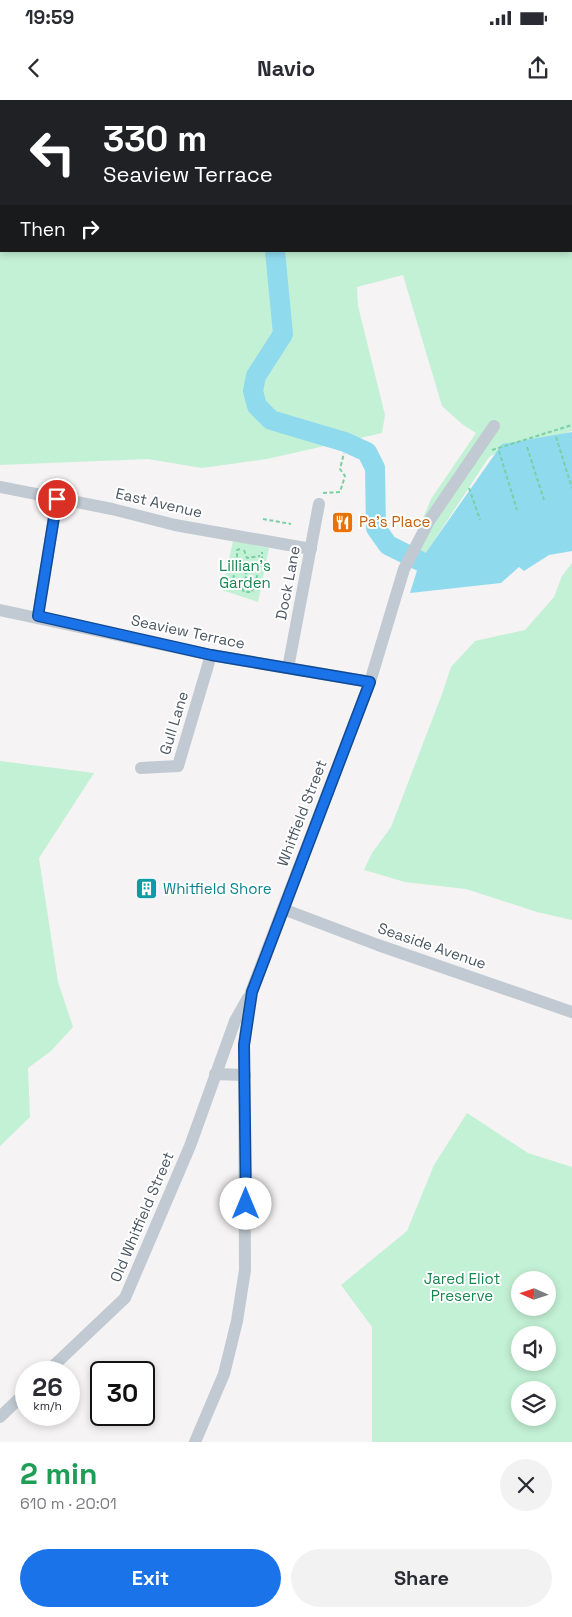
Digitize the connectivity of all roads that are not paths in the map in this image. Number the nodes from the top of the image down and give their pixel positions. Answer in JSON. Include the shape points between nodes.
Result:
{"nodes":[{"id":1,"x":494,"y":426,"type":"dead end"},
{"id":2,"x":0,"y":487,"type":"edge"},
{"id":3,"x":320,"y":498,"type":"road end"},
{"id":4,"x":57,"y":499,"type":"junction"},
{"id":5,"x":311,"y":549,"type":"junction"},
{"id":6,"x":0,"y":610,"type":"edge"},
{"id":7,"x":38,"y":616,"type":"junction"},
{"id":8,"x":211,"y":655,"type":"junction"},
{"id":9,"x":288,"y":668,"type":"junction"},
{"id":10,"x":370,"y":682,"type":"junction"},
{"id":11,"x":142,"y":768,"type":"dead end"},
{"id":12,"x":283,"y":909,"type":"junction"},
{"id":13,"x":252,"y":992,"type":"junction"},
{"id":14,"x":572,"y":1012,"type":"edge"},
{"id":15,"x":216,"y":1074,"type":"junction"},
{"id":16,"x":244,"y":1075,"type":"junction"},
{"id":17,"x":59,"y":1361,"type":"edge"},
{"id":18,"x":15,"y":1403,"type":"edge"},
{"id":19,"x":0,"y":1417,"type":"edge"},
{"id":20,"x":195,"y":1442,"type":"edge"}],
"edges":[{"from":1,"to":10,"type":"street","name":"Whitfield Street","via":[[449,490],[404,569]]},
{"from":2,"to":4,"type":"street","name":"East Avenue"},
{"from":3,"to":5,"type":"street","name":"Dock Lane"},
{"from":4,"to":5,"type":"street","name":"East Avenue","via":[[175,525]]},
{"from":4,"to":7,"type":"street"},
{"from":5,"to":9,"type":"street","name":"Dock Lane"},
{"from":6,"to":7,"type":"street","name":"Seaview Terrace"},
{"from":7,"to":8,"type":"street","name":"Seaview Terrace"},
{"from":8,"to":9,"type":"street","name":"Seaview Terrace"},
{"from":8,"to":11,"type":"street","name":"Gull Lane","via":[[178,766]]},
{"from":9,"to":10,"type":"street","name":"Seaview Terrace"},
{"from":10,"to":12,"type":"street","name":"Whitfield Street"},
{"from":12,"to":13,"type":"street","name":"Whitfield Street"},
{"from":12,"to":14,"type":"street","name":"Seaside Avenue"},
{"from":13,"to":15,"type":"street","name":"Old Whitfield Street","via":[[236,1021]]},
{"from":13,"to":16,"type":"street","name":"Whitfield Street","via":[[244,1045]]},
{"from":15,"to":16,"type":"street"},
{"from":15,"to":17,"type":"street","name":"Old Whitfield Street","via":[[190,1146],[125,1298]]},
{"from":16,"to":20,"type":"street","name":"Whitfield Street","via":[[245,1270],[224,1374]]},
{"from":18,"to":19,"type":"street"}]}
